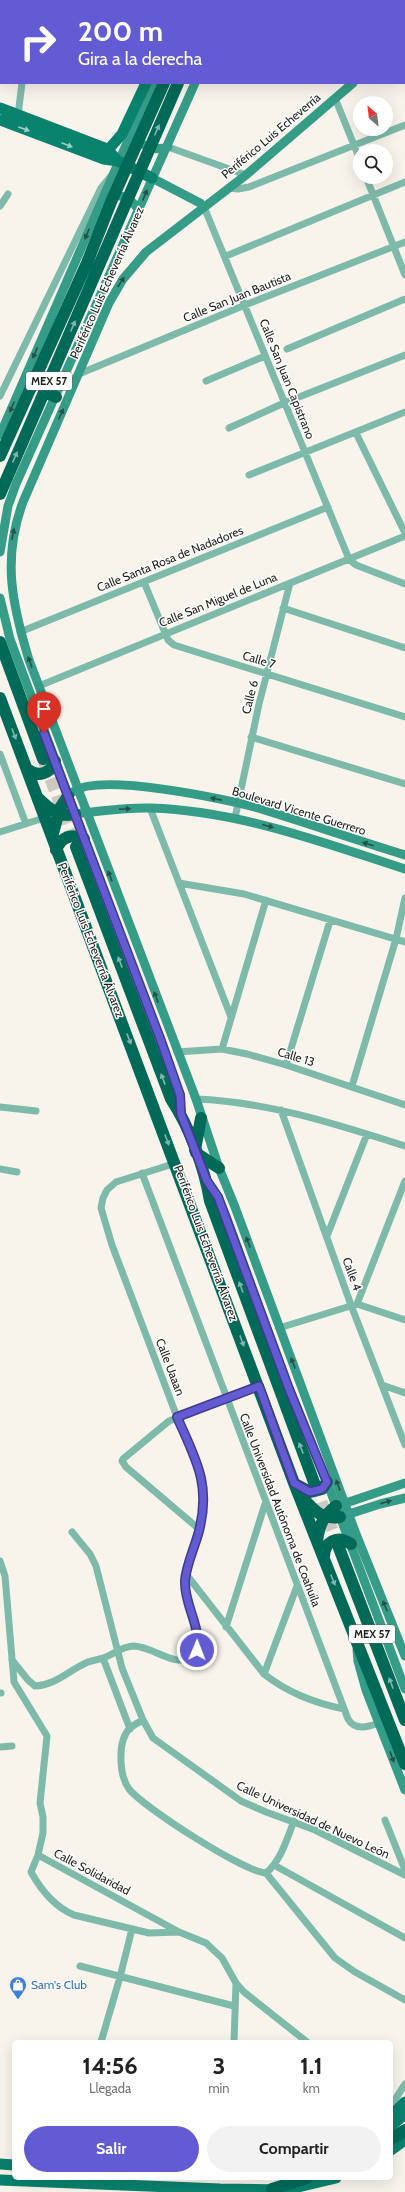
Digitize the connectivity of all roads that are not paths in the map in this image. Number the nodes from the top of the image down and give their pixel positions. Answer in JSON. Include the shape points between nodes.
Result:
{"nodes":[{"id":1,"x":22,"y":84,"type":"edge"},
{"id":2,"x":146,"y":84,"type":"edge"},
{"id":3,"x":153,"y":84,"type":"edge"},
{"id":4,"x":164,"y":84,"type":"edge"},
{"id":5,"x":178,"y":84,"type":"edge"},
{"id":6,"x":195,"y":84,"type":"edge"},
{"id":7,"x":352,"y":84,"type":"edge"},
{"id":8,"x":335,"y":98,"type":"junction"},
{"id":9,"x":0,"y":108,"type":"edge"},
{"id":10,"x":18,"y":115,"type":"junction"},
{"id":11,"x":0,"y":120,"type":"edge"},
{"id":12,"x":134,"y":125,"type":"junction"},
{"id":13,"x":405,"y":125,"type":"edge"},
{"id":14,"x":51,"y":133,"type":"junction"},
{"id":15,"x":354,"y":144,"type":"edge"},
{"id":16,"x":360,"y":144,"type":"edge"},
{"id":17,"x":87,"y":147,"type":"junction"},
{"id":18,"x":168,"y":147,"type":"junction"},
{"id":19,"x":353,"y":147,"type":"edge"},
{"id":20,"x":108,"y":150,"type":"junction"},
{"id":21,"x":118,"y":161,"type":"junction"},
{"id":22,"x":112,"y":174,"type":"junction"},
{"id":23,"x":246,"y":175,"type":"junction"},
{"id":24,"x":152,"y":178,"type":"junction"},
{"id":25,"x":405,"y":182,"type":"edge"},
{"id":26,"x":369,"y":184,"type":"edge"},
{"id":27,"x":230,"y":188,"type":"junction"},
{"id":28,"x":8,"y":194,"type":"dead end"},
{"id":29,"x":374,"y":196,"type":"junction"},
{"id":30,"x":102,"y":200,"type":"junction"},
{"id":31,"x":0,"y":206,"type":"edge"},
{"id":32,"x":204,"y":207,"type":"junction"},
{"id":33,"x":139,"y":211,"type":"junction"},
{"id":34,"x":405,"y":242,"type":"edge"},
{"id":35,"x":395,"y":246,"type":"junction"},
{"id":36,"x":226,"y":256,"type":"junction"},
{"id":37,"x":405,"y":275,"type":"edge"},
{"id":38,"x":405,"y":299,"type":"edge"},
{"id":39,"x":245,"y":305,"type":"junction"},
{"id":40,"x":99,"y":314,"type":"junction"},
{"id":41,"x":287,"y":349,"type":"dead end"},
{"id":42,"x":405,"y":355,"type":"edge"},
{"id":43,"x":265,"y":356,"type":"junction"},
{"id":44,"x":79,"y":374,"type":"junction"},
{"id":45,"x":206,"y":381,"type":"dead end"},
{"id":46,"x":44,"y":392,"type":"junction"},
{"id":47,"x":0,"y":396,"type":"edge"},
{"id":48,"x":56,"y":397,"type":"junction"},
{"id":49,"x":284,"y":403,"type":"junction"},
{"id":50,"x":405,"y":412,"type":"edge"},
{"id":51,"x":229,"y":428,"type":"dead end"},
{"id":52,"x":356,"y":433,"type":"junction"},
{"id":53,"x":0,"y":435,"type":"edge"},
{"id":54,"x":304,"y":451,"type":"junction"},
{"id":55,"x":0,"y":456,"type":"edge"},
{"id":56,"x":249,"y":475,"type":"dead end"},
{"id":57,"x":0,"y":494,"type":"edge"},
{"id":58,"x":328,"y":507,"type":"junction"},
{"id":59,"x":405,"y":535,"type":"edge"},
{"id":60,"x":0,"y":552,"type":"edge"},
{"id":61,"x":349,"y":559,"type":"junction"},
{"id":62,"x":144,"y":582,"type":"junction"},
{"id":63,"x":290,"y":582,"type":"junction"},
{"id":64,"x":405,"y":584,"type":"edge"},
{"id":65,"x":0,"y":598,"type":"edge"},
{"id":66,"x":283,"y":608,"type":"junction"},
{"id":67,"x":20,"y":632,"type":"junction"},
{"id":68,"x":166,"y":634,"type":"junction"},
{"id":69,"x":0,"y":642,"type":"edge"},
{"id":70,"x":405,"y":648,"type":"edge"},
{"id":71,"x":267,"y":674,"type":"junction"},
{"id":72,"x":39,"y":686,"type":"junction"},
{"id":73,"x":0,"y":698,"type":"edge"},
{"id":74,"x":405,"y":717,"type":"edge"},
{"id":75,"x":251,"y":737,"type":"junction"},
{"id":76,"x":0,"y":754,"type":"edge"},
{"id":77,"x":49,"y":760,"type":"junction"},
{"id":78,"x":27,"y":769,"type":"junction"},
{"id":79,"x":405,"y":784,"type":"edge"},
{"id":80,"x":73,"y":792,"type":"junction"},
{"id":81,"x":36,"y":796,"type":"junction"},
{"id":82,"x":238,"y":804,"type":"junction"},
{"id":83,"x":150,"y":808,"type":"junction"},
{"id":84,"x":58,"y":813,"type":"junction"},
{"id":85,"x":81,"y":814,"type":"junction"},
{"id":86,"x":44,"y":818,"type":"junction"},
{"id":87,"x":235,"y":818,"type":"junction"},
{"id":88,"x":26,"y":824,"type":"junction"},
{"id":89,"x":0,"y":832,"type":"edge"},
{"id":90,"x":52,"y":838,"type":"junction"},
{"id":91,"x":80,"y":843,"type":"junction"},
{"id":92,"x":56,"y":850,"type":"junction"},
{"id":93,"x":405,"y":855,"type":"edge"},
{"id":94,"x":405,"y":869,"type":"edge"},
{"id":95,"x":179,"y":883,"type":"junction"},
{"id":96,"x":405,"y":898,"type":"edge"},
{"id":97,"x":266,"y":900,"type":"junction"},
{"id":98,"x":330,"y":921,"type":"junction"},
{"id":99,"x":396,"y":940,"type":"junction"},
{"id":100,"x":405,"y":942,"type":"edge"},
{"id":101,"x":231,"y":1017,"type":"junction"},
{"id":102,"x":222,"y":1049,"type":"junction"},
{"id":103,"x":177,"y":1052,"type":"junction"},
{"id":104,"x":286,"y":1064,"type":"junction"},
{"id":105,"x":352,"y":1086,"type":"junction"},
{"id":106,"x":196,"y":1099,"type":"junction"},
{"id":107,"x":405,"y":1105,"type":"edge"},
{"id":108,"x":0,"y":1107,"type":"edge"},
{"id":109,"x":281,"y":1110,"type":"junction"},
{"id":110,"x":36,"y":1111,"type":"dead end"},
{"id":111,"x":201,"y":1118,"type":"junction"},
{"id":112,"x":367,"y":1134,"type":"junction"},
{"id":113,"x":405,"y":1146,"type":"edge"},
{"id":114,"x":195,"y":1152,"type":"junction"},
{"id":115,"x":176,"y":1163,"type":"junction"},
{"id":116,"x":219,"y":1168,"type":"junction"},
{"id":117,"x":0,"y":1169,"type":"edge"},
{"id":118,"x":17,"y":1172,"type":"dead end"},
{"id":119,"x":142,"y":1173,"type":"junction"},
{"id":120,"x":405,"y":1181,"type":"edge"},
{"id":121,"x":327,"y":1236,"type":"junction"},
{"id":122,"x":354,"y":1305,"type":"junction"},
{"id":123,"x":405,"y":1320,"type":"edge"},
{"id":124,"x":279,"y":1328,"type":"junction"},
{"id":125,"x":382,"y":1385,"type":"junction"},
{"id":126,"x":259,"y":1386,"type":"junction"},
{"id":127,"x":405,"y":1393,"type":"edge"},
{"id":128,"x":227,"y":1398,"type":"junction"},
{"id":129,"x":177,"y":1417,"type":"junction"},
{"id":130,"x":405,"y":1445,"type":"edge"},
{"id":131,"x":321,"y":1483,"type":"junction"},
{"id":132,"x":405,"y":1483,"type":"edge"},
{"id":133,"x":296,"y":1488,"type":"junction"},
{"id":134,"x":405,"y":1498,"type":"edge"},
{"id":135,"x":265,"y":1504,"type":"junction"},
{"id":136,"x":342,"y":1510,"type":"junction"},
{"id":137,"x":324,"y":1517,"type":"junction"},
{"id":138,"x":199,"y":1529,"type":"junction"},
{"id":139,"x":72,"y":1532,"type":"dead end"},
{"id":140,"x":317,"y":1543,"type":"junction"},
{"id":141,"x":345,"y":1546,"type":"junction"},
{"id":142,"x":324,"y":1559,"type":"junction"},
{"id":143,"x":0,"y":1561,"type":"edge"},
{"id":144,"x":186,"y":1574,"type":"junction"},
{"id":145,"x":297,"y":1586,"type":"junction"},
{"id":146,"x":226,"y":1627,"type":"junction"},
{"id":147,"x":357,"y":1640,"type":"junction"},
{"id":148,"x":117,"y":1651,"type":"junction"},
{"id":149,"x":405,"y":1656,"type":"edge"},
{"id":150,"x":103,"y":1658,"type":"junction"},
{"id":151,"x":12,"y":1660,"type":"junction"},
{"id":152,"x":264,"y":1674,"type":"junction"},
{"id":153,"x":405,"y":1689,"type":"edge"},
{"id":154,"x":344,"y":1709,"type":"junction"},
{"id":155,"x":143,"y":1720,"type":"junction"},
{"id":156,"x":405,"y":1720,"type":"edge"},
{"id":157,"x":379,"y":1723,"type":"junction"},
{"id":158,"x":130,"y":1729,"type":"junction"},
{"id":159,"x":12,"y":1746,"type":"dead end"},
{"id":160,"x":0,"y":1747,"type":"edge"},
{"id":161,"x":405,"y":1764,"type":"edge"},
{"id":162,"x":405,"y":1790,"type":"edge"},
{"id":163,"x":386,"y":1820,"type":"dead end"},
{"id":164,"x":294,"y":1821,"type":"junction"},
{"id":165,"x":38,"y":1855,"type":"junction"},
{"id":166,"x":274,"y":1865,"type":"junction"},
{"id":167,"x":405,"y":1870,"type":"edge"},
{"id":168,"x":266,"y":1873,"type":"junction"},
{"id":169,"x":405,"y":1875,"type":"edge"},
{"id":170,"x":132,"y":1929,"type":"junction"},
{"id":171,"x":179,"y":1932,"type":"junction"},
{"id":172,"x":405,"y":1938,"type":"edge"},
{"id":173,"x":80,"y":1966,"type":"dead end"},
{"id":174,"x":120,"y":1977,"type":"junction"},
{"id":175,"x":236,"y":1983,"type":"junction"},
{"id":176,"x":405,"y":2000,"type":"edge"},
{"id":177,"x":234,"y":2006,"type":"junction"},
{"id":178,"x":102,"y":2040,"type":"edge"},
{"id":179,"x":234,"y":2040,"type":"edge"},
{"id":180,"x":304,"y":2040,"type":"edge"},
{"id":181,"x":405,"y":2084,"type":"edge"},
{"id":182,"x":405,"y":2102,"type":"edge"},
{"id":183,"x":393,"y":2103,"type":"edge"},
{"id":184,"x":393,"y":2114,"type":"edge"},
{"id":185,"x":405,"y":2114,"type":"edge"},
{"id":186,"x":393,"y":2124,"type":"edge"},
{"id":187,"x":405,"y":2130,"type":"edge"},
{"id":188,"x":393,"y":2138,"type":"edge"},
{"id":189,"x":405,"y":2140,"type":"edge"},
{"id":190,"x":393,"y":2149,"type":"edge"},
{"id":191,"x":0,"y":2164,"type":"edge"},
{"id":192,"x":12,"y":2165,"type":"edge"},
{"id":193,"x":0,"y":2180,"type":"edge"},
{"id":194,"x":300,"y":2180,"type":"edge"},
{"id":195,"x":329,"y":2180,"type":"edge"},
{"id":196,"x":272,"y":2190,"type":"junction"}],
"edges":[{"from":1,"to":10,"type":"street"},
{"from":2,"to":20,"type":"main road","via":[[122,134]]},
{"from":3,"to":12,"type":"street"},
{"from":4,"to":55,"type":"highway","number":"MEX 57"},
{"from":46,"to":5,"type":"highway","name":"Periférico Luis Echeverría Álvarez","number":"MEX 57","one_way":true},
{"from":6,"to":18,"type":"street","name":"Periférico Luis Echeverría Álvarez"},
{"from":7,"to":8,"type":"street","name":"Periférico Luis Echeverría"},
{"from":8,"to":15,"type":"street"},
{"from":8,"to":23,"type":"street","name":"Periférico Luis Echeverría"},
{"from":9,"to":10,"type":"main road"},
{"from":10,"to":14,"type":"main road"},
{"from":11,"to":14,"type":"main road","one_way":true},
{"from":12,"to":18,"type":"street","via":[[138,138],[148,148]]},
{"from":12,"to":21,"type":"street"},
{"from":13,"to":16,"type":"street"},
{"from":14,"to":17,"type":"main road"},
{"from":17,"to":20,"type":"main road"},
{"from":17,"to":21,"type":"main road","via":[[104,159]]},
{"from":18,"to":23,"type":"street"},
{"from":18,"to":24,"type":"street","name":"Periférico Luis Echeverría Álvarez"},
{"from":19,"to":27,"type":"street","via":[[249,187]]},
{"from":20,"to":21,"type":"main road"},
{"from":21,"to":22,"type":"street"},
{"from":21,"to":24,"type":"main road"},
{"from":22,"to":30,"type":"street"},
{"from":22,"to":47,"type":"street","via":[[101,188]]},
{"from":23,"to":27,"type":"street","name":"Periférico Luis Echeverría"},
{"from":24,"to":32,"type":"street"},
{"from":33,"to":24,"type":"street","name":"Periférico Luis Echeverría Álvarez","one_way":true},
{"from":25,"to":29,"type":"street"},
{"from":26,"to":29,"type":"street"},
{"from":27,"to":32,"type":"street","name":"Periférico Luis Echeverría"},
{"from":28,"to":31,"type":"street"},
{"from":29,"to":35,"type":"street"},
{"from":29,"to":36,"type":"street"},
{"from":30,"to":33,"type":"street","via":[[116,195],[123,196],[135,204]]},
{"from":30,"to":53,"type":"street","one_way":true},
{"from":32,"to":36,"type":"street","name":"Calle San Juan Capistrano"},
{"from":40,"to":32,"type":"street","name":"Periférico Luis Echeverría","one_way":true,"via":[[146,252]]},
{"from":33,"to":40,"type":"street","name":"Periférico Luis Echeverría Álvarez"},
{"from":34,"to":35,"type":"street","name":"Calle San Juan Bautista"},
{"from":35,"to":37,"type":"street"},
{"from":35,"to":39,"type":"street","name":"Calle San Juan Bautista"},
{"from":36,"to":39,"type":"street","name":"Calle San Juan Capistrano"},
{"from":38,"to":41,"type":"street"},
{"from":39,"to":43,"type":"street","name":"Calle San Juan Capistrano"},
{"from":39,"to":44,"type":"street","name":"Calle San Juan Bautista"},
{"from":40,"to":44,"type":"street","name":"Periférico Luis Echeverría Álvarez"},
{"from":40,"to":48,"type":"street","name":"Periférico Luis Echeverría Álvarez"},
{"from":42,"to":49,"type":"street"},
{"from":43,"to":45,"type":"street"},
{"from":43,"to":49,"type":"street","name":"Calle San Juan Capistrano"},
{"from":67,"to":44,"type":"street","name":"Periférico Luis Echeverría Álvarez","one_way":true,"via":[[11,581],[10,548],[13,534],[22,502]]},
{"from":46,"to":48,"type":"highway"},
{"from":57,"to":46,"type":"highway","name":"Periférico Luis Echeverría Álvarez","number":"MEX 57","one_way":true},
{"from":48,"to":60,"type":"street","name":"Periférico Luis Echeverría Álvarez","via":[[8,506]]},
{"from":49,"to":51,"type":"street"},
{"from":49,"to":54,"type":"street","name":"Calle San Juan Capistrano"},
{"from":50,"to":52,"type":"street"},
{"from":52,"to":54,"type":"street"},
{"from":52,"to":59,"type":"street"},
{"from":54,"to":56,"type":"street"},
{"from":54,"to":58,"type":"street","name":"Calle San Juan Capistrano"},
{"from":58,"to":61,"type":"street","name":"Calle San Juan Capistrano"},
{"from":58,"to":62,"type":"street","name":"Calle Santa Rosa de Nadadores"},
{"from":59,"to":61,"type":"street","name":"Calle San Miguel de Luna"},
{"from":61,"to":63,"type":"street","name":"Calle San Miguel de Luna"},
{"from":61,"to":64,"type":"street","via":[[356,565]]},
{"from":62,"to":67,"type":"street","name":"Calle Santa Rosa de Nadadores"},
{"from":62,"to":68,"type":"street","name":"Calle 7"},
{"from":63,"to":66,"type":"street","name":"Calle 6"},
{"from":63,"to":68,"type":"street","name":"Calle San Miguel de Luna"},
{"from":65,"to":77,"type":"street","name":"Periférico Luis Echeverría Álvarez","via":[[8,632]]},
{"from":66,"to":70,"type":"street"},
{"from":66,"to":71,"type":"street","name":"Calle 6"},
{"from":72,"to":67,"type":"street","name":"Periférico Luis Echeverría Álvarez","one_way":true},
{"from":68,"to":71,"type":"street","name":"Calle 7","via":[[171,642],[179,646]]},
{"from":68,"to":72,"type":"street","name":"Calle San Miguel de Luna"},
{"from":69,"to":77,"type":"highway","name":"Periférico Luis Echeverría Álvarez"},
{"from":71,"to":74,"type":"street","name":"Calle 7"},
{"from":71,"to":75,"type":"street","name":"Calle 6"},
{"from":72,"to":80,"type":"street","name":"Periférico Luis Echeverría Álvarez"},
{"from":73,"to":78,"type":"highway","name":"Periférico Luis Echeverría Álvarez","number":"MEX 57","one_way":true},
{"from":75,"to":79,"type":"street"},
{"from":75,"to":82,"type":"street","name":"Calle 6"},
{"from":76,"to":88,"type":"street"},
{"from":77,"to":78,"type":"highway","via":[[50,770],[46,773],[36,774]]},
{"from":77,"to":80,"type":"street","name":"Periférico Luis Echeverría Álvarez"},
{"from":78,"to":81,"type":"highway","name":"Periférico Luis Echeverría Álvarez","number":"MEX 57"},
{"from":82,"to":80,"type":"street","name":"Boulevard Vicente Guerrero","one_way":true,"via":[[137,786],[100,785]]},
{"from":80,"to":84,"type":"highway","via":[[64,801]]},
{"from":80,"to":85,"type":"street","name":"Periférico Luis Echeverría Álvarez"},
{"from":81,"to":84,"type":"highway"},
{"from":81,"to":86,"type":"highway","name":"Periférico Luis Echeverría Álvarez","number":"MEX 57"},
{"from":82,"to":87,"type":"street","name":"Calle 6"},
{"from":93,"to":82,"type":"street","name":"Boulevard Vicente Guerrero","one_way":true},
{"from":85,"to":83,"type":"street","name":"Boulevard Vicente Guerrero","one_way":true},
{"from":83,"to":87,"type":"street","name":"Boulevard Vicente Guerrero"},
{"from":83,"to":95,"type":"street"},
{"from":84,"to":85,"type":"highway","via":[[69,816]]},
{"from":84,"to":90,"type":"highway"},
{"from":85,"to":91,"type":"street","name":"Periférico Luis Echeverría Álvarez"},
{"from":103,"to":85,"type":"street","name":"Periférico Luis Echeverría Álvarez","one_way":true},
{"from":86,"to":88,"type":"street"},
{"from":86,"to":90,"type":"highway","name":"Periférico Luis Echeverría Álvarez","number":"MEX 57"},
{"from":87,"to":94,"type":"street","name":"Boulevard Vicente Guerrero","one_way":true,"via":[[310,838]]},
{"from":88,"to":89,"type":"street"},
{"from":90,"to":92,"type":"highway","name":"Periférico Luis Echeverría Álvarez","number":"MEX 57"},
{"from":91,"to":92,"type":"highway","via":[[73,836],[67,837]]},
{"from":114,"to":91,"type":"highway","name":"Periférico Luis Echeverría Álvarez","one_way":true,"via":[[181,1114],[171,1099]]},
{"from":92,"to":115,"type":"highway","name":"Periférico Luis Echeverría Álvarez","number":"MEX 57","one_way":true},
{"from":95,"to":97,"type":"street","via":[[224,889]]},
{"from":95,"to":101,"type":"street"},
{"from":96,"to":99,"type":"street"},
{"from":97,"to":98,"type":"street"},
{"from":97,"to":101,"type":"street"},
{"from":98,"to":99,"type":"street"},
{"from":98,"to":104,"type":"street"},
{"from":99,"to":100,"type":"street"},
{"from":99,"to":105,"type":"street"},
{"from":101,"to":102,"type":"street"},
{"from":102,"to":103,"type":"street","name":"Calle 13"},
{"from":102,"to":104,"type":"street","name":"Calle 13"},
{"from":103,"to":106,"type":"street","name":"Periférico Luis Echeverría Álvarez"},
{"from":104,"to":105,"type":"street","name":"Calle 13"},
{"from":105,"to":107,"type":"street","name":"Calle 13"},
{"from":106,"to":109,"type":"street","via":[[222,1100]]},
{"from":106,"to":111,"type":"street","name":"Periférico Luis Echeverría Álvarez"},
{"from":108,"to":110,"type":"street"},
{"from":109,"to":112,"type":"street"},
{"from":109,"to":121,"type":"street","name":"Calle 4"},
{"from":111,"to":114,"type":"highway"},
{"from":111,"to":116,"type":"street","name":"Periférico Luis Echeverría Álvarez"},
{"from":112,"to":113,"type":"street"},
{"from":112,"to":121,"type":"street"},
{"from":114,"to":116,"type":"highway"},
{"from":131,"to":114,"type":"highway","name":"Periférico Luis Echeverría Álvarez","one_way":true,"via":[[210,1201],[207,1181]]},
{"from":115,"to":119,"type":"street","name":"Calle Uaaan"},
{"from":115,"to":126,"type":"highway","name":"Periférico Luis Echeverría Álvarez","number":"MEX 57","one_way":true},
{"from":124,"to":116,"type":"street","name":"Periférico Luis Echeverría Álvarez","one_way":true},
{"from":117,"to":118,"type":"street"},
{"from":119,"to":128,"type":"street","name":"Calle Universidad Autónoma de Coahuila"},
{"from":119,"to":129,"type":"street","name":"Calle Uaaan","via":[[116,1182],[107,1190],[101,1208]]},
{"from":120,"to":122,"type":"street"},
{"from":121,"to":122,"type":"street","name":"Calle 4"},
{"from":122,"to":123,"type":"street"},
{"from":122,"to":124,"type":"street"},
{"from":122,"to":125,"type":"street","name":"Calle 4"},
{"from":136,"to":124,"type":"street","name":"Periférico Luis Echeverría Álvarez","one_way":true},
{"from":125,"to":127,"type":"street"},
{"from":125,"to":130,"type":"street","name":"Calle 4"},
{"from":126,"to":128,"type":"street"},
{"from":126,"to":133,"type":"highway","name":"Periférico Luis Echeverría Álvarez","number":"MEX 57"},
{"from":128,"to":129,"type":"street"},
{"from":128,"to":135,"type":"street","name":"Calle Universidad Autónoma de Coahuila"},
{"from":129,"to":138,"type":"street","name":"Calle Uaaan","via":[[203,1482],[204,1505]]},
{"from":129,"to":138,"type":"street","via":[[156,1431],[122,1461]]},
{"from":131,"to":133,"type":"highway","via":[[322,1489],[310,1492]]},
{"from":131,"to":136,"type":"street","name":"Periférico Luis Echeverría Álvarez"},
{"from":132,"to":136,"type":"street"},
{"from":133,"to":137,"type":"highway","via":[[313,1510]]},
{"from":133,"to":140,"type":"highway","name":"Periférico Luis Echeverría Álvarez","number":"MEX 57"},
{"from":136,"to":134,"type":"street","one_way":true},
{"from":135,"to":145,"type":"street","name":"Calle Universidad Autónoma de Coahuila"},
{"from":135,"to":146,"type":"street"},
{"from":136,"to":137,"type":"highway"},
{"from":136,"to":141,"type":"street","name":"Periférico Luis Echeverría Álvarez"},
{"from":149,"to":136,"type":"street","name":"Periférico Luis Echeverría Álvarez","one_way":true},
{"from":137,"to":140,"type":"highway","via":[[318,1531]]},
{"from":138,"to":144,"type":"street","name":"Calle Uaaan"},
{"from":139,"to":148,"type":"street","name":"Calle Universidad de Nuevo León","via":[[90,1554],[96,1566]]},
{"from":140,"to":142,"type":"highway","name":"Periférico Luis Echeverría Álvarez","number":"MEX 57"},
{"from":141,"to":142,"type":"highway","via":[[338,1539],[331,1541],[324,1552]]},
{"from":141,"to":153,"type":"street","name":"Periférico Luis Echeverría Álvarez"},
{"from":156,"to":141,"type":"highway","number":"MEX 57","one_way":true},
{"from":142,"to":147,"type":"highway","name":"Periférico Luis Echeverría Álvarez","number":"MEX 57","one_way":true},
{"from":143,"to":151,"type":"street","name":"Calle Solidaridad","via":[[5,1576]]},
{"from":144,"to":146,"type":"street"},
{"from":144,"to":148,"type":"street","name":"Calle Uaaan","via":[[186,1595],[198,1637],[197,1650],[193,1658],[187,1661],[177,1660],[134,1646]]},
{"from":145,"to":152,"type":"street"},
{"from":145,"to":154,"type":"street","name":"Calle Universidad Autónoma de Coahuila"},
{"from":146,"to":152,"type":"street"},
{"from":147,"to":157,"type":"street","name":"Periférico Luis Echeverría Álvarez","via":[[361,1675]]},
{"from":147,"to":161,"type":"highway","number":"MEX 57"},
{"from":148,"to":150,"type":"street","name":"Calle Uaaan"},
{"from":148,"to":155,"type":"street","name":"Calle Universidad de Nuevo León"},
{"from":150,"to":151,"type":"street","name":"Calle Uaaan","via":[[89,1661],[51,1683],[35,1686]]},
{"from":150,"to":158,"type":"street"},
{"from":151,"to":165,"type":"street","name":"Calle Solidaridad","via":[[14,1682],[47,1736],[40,1803],[43,1833]]},
{"from":152,"to":154,"type":"street","via":[[279,1686],[299,1696]]},
{"from":154,"to":157,"type":"street","name":"Calle Universidad Autónoma de Coahuila","via":[[353,1726]]},
{"from":155,"to":158,"type":"street"},
{"from":155,"to":164,"type":"street","name":"Calle Universidad de Nuevo León","via":[[148,1731],[160,1744],[241,1801]]},
{"from":157,"to":162,"type":"street","name":"Periférico Luis Echeverría Álvarez","one_way":true},
{"from":158,"to":168,"type":"street","via":[[122,1747],[121,1760],[124,1780],[133,1792],[226,1857],[253,1870]]},
{"from":159,"to":160,"type":"street"},
{"from":163,"to":167,"type":"street"},
{"from":164,"to":166,"type":"street"},
{"from":164,"to":169,"type":"street","name":"Calle Universidad de Nuevo León"},
{"from":165,"to":170,"type":"street","via":[[30,1872],[65,1912]]},
{"from":165,"to":171,"type":"street","name":"Calle Solidaridad"},
{"from":166,"to":168,"type":"street"},
{"from":166,"to":172,"type":"street"},
{"from":168,"to":176,"type":"street","via":[[336,1958],[355,1972]]},
{"from":170,"to":171,"type":"street","via":[[149,1933]]},
{"from":170,"to":174,"type":"street"},
{"from":171,"to":175,"type":"street","name":"Calle Solidaridad","via":[[206,1943],[215,1950]]},
{"from":173,"to":174,"type":"street"},
{"from":174,"to":177,"type":"street"},
{"from":174,"to":178,"type":"street"},
{"from":175,"to":177,"type":"street"},
{"from":175,"to":180,"type":"street","via":[[255,2002]]},
{"from":177,"to":179,"type":"street"},
{"from":181,"to":183,"type":"street"},
{"from":182,"to":184,"type":"main road"},
{"from":185,"to":186,"type":"main road"},
{"from":187,"to":188,"type":"highway"},
{"from":189,"to":190,"type":"main road"},
{"from":191,"to":192,"type":"main road"},
{"from":193,"to":196,"type":"main road"},
{"from":194,"to":196,"type":"highway"},
{"from":195,"to":196,"type":"main road","via":[[297,2189]]}]}
